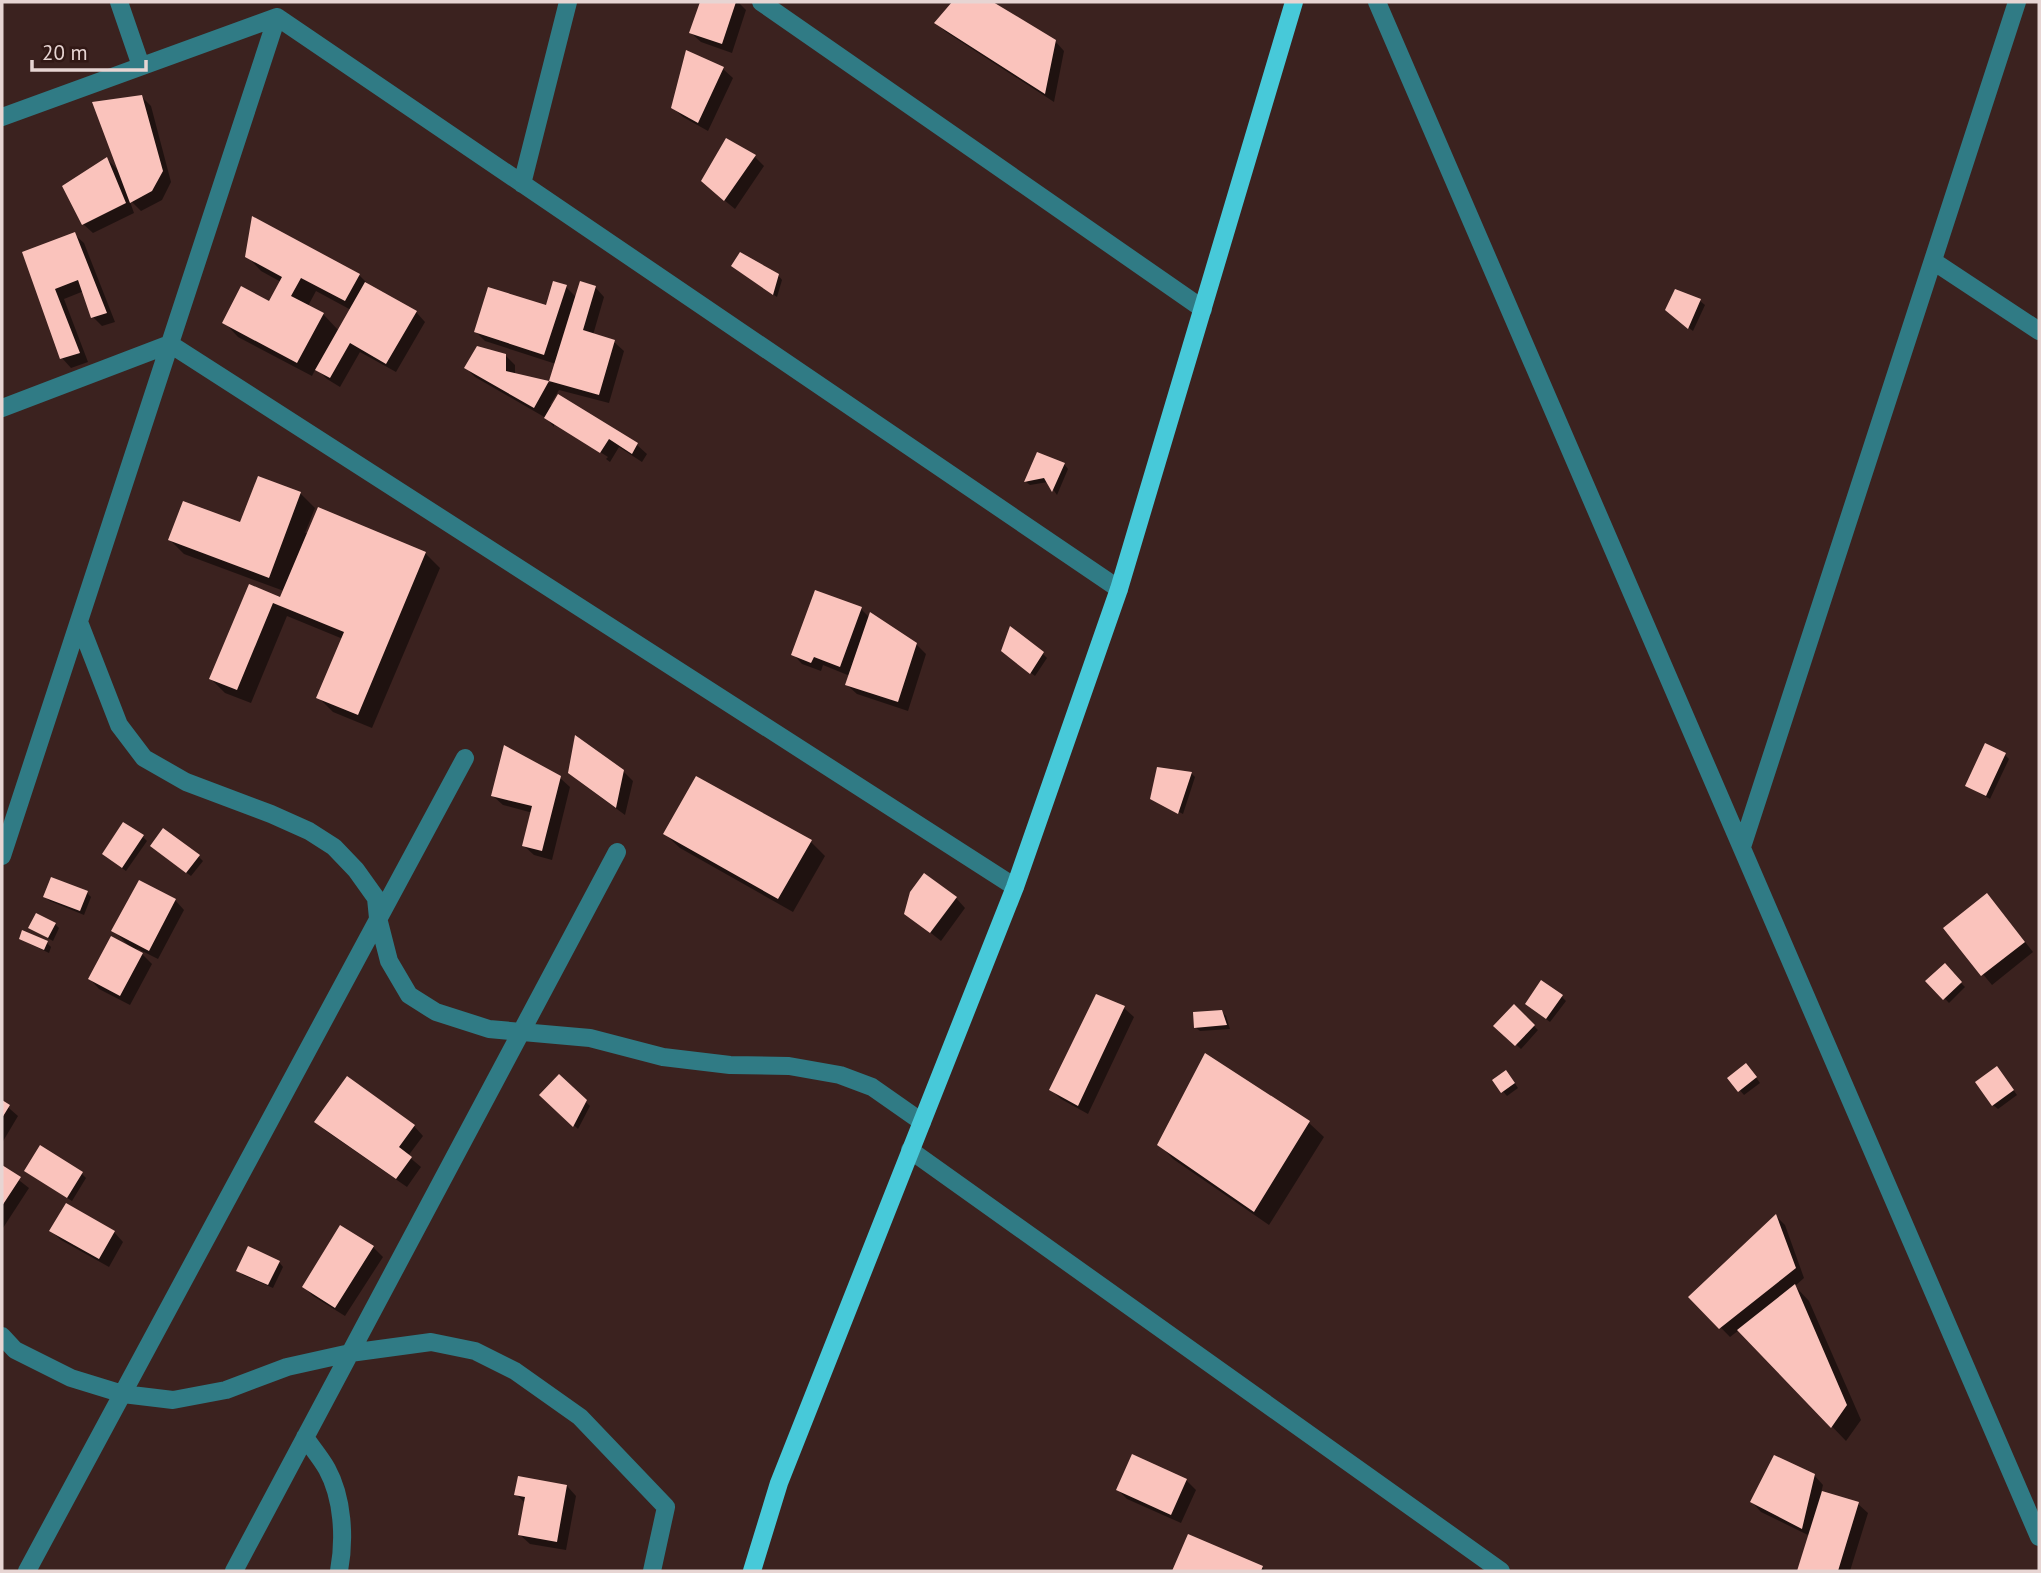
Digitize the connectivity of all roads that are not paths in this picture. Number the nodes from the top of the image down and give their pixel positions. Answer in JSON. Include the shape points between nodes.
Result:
{"nodes":[{"id":1,"x":119,"y":2,"type":"edge"},
{"id":2,"x":568,"y":2,"type":"edge"},
{"id":3,"x":761,"y":2,"type":"edge"},
{"id":4,"x":1294,"y":2,"type":"edge"},
{"id":5,"x":1377,"y":2,"type":"edge"},
{"id":6,"x":2017,"y":2,"type":"edge"},
{"id":7,"x":277,"y":17,"type":"junction"},
{"id":8,"x":141,"y":66,"type":"junction"},
{"id":9,"x":2,"y":117,"type":"edge"},
{"id":10,"x":522,"y":184,"type":"junction"},
{"id":11,"x":1933,"y":261,"type":"junction"},
{"id":12,"x":1203,"y":309,"type":"junction"},
{"id":13,"x":2039,"y":331,"type":"edge"},
{"id":14,"x":170,"y":344,"type":"junction"},
{"id":15,"x":2,"y":408,"type":"edge"},
{"id":16,"x":1119,"y":589,"type":"junction"},
{"id":17,"x":79,"y":622,"type":"junction"},
{"id":18,"x":465,"y":758,"type":"dead end"},
{"id":19,"x":1742,"y":847,"type":"junction"},
{"id":20,"x":617,"y":852,"type":"dead end"},
{"id":21,"x":2,"y":856,"type":"edge"},
{"id":22,"x":1015,"y":887,"type":"junction"},
{"id":23,"x":379,"y":918,"type":"junction"},
{"id":24,"x":521,"y":1032,"type":"junction"},
{"id":25,"x":922,"y":1122,"type":"junction"},
{"id":26,"x":910,"y":1150,"type":"junction"},
{"id":27,"x":2,"y":1336,"type":"edge"},
{"id":28,"x":350,"y":1353,"type":"junction"},
{"id":29,"x":123,"y":1394,"type":"junction"},
{"id":30,"x":305,"y":1437,"type":"junction"},
{"id":31,"x":2039,"y":1537,"type":"edge"},
{"id":32,"x":27,"y":1571,"type":"edge"},
{"id":33,"x":234,"y":1571,"type":"edge"},
{"id":34,"x":339,"y":1571,"type":"edge"},
{"id":35,"x":652,"y":1571,"type":"edge"},
{"id":36,"x":752,"y":1571,"type":"edge"},
{"id":37,"x":1501,"y":1571,"type":"edge"}],
"edges":[{"from":1,"to":8,"type":"street"},
{"from":2,"to":10,"type":"street"},
{"from":3,"to":12,"type":"street"},
{"from":4,"to":12,"type":"main road"},
{"from":5,"to":19,"type":"street"},
{"from":6,"to":11,"type":"street"},
{"from":7,"to":8,"type":"street"},
{"from":7,"to":10,"type":"street"},
{"from":7,"to":14,"type":"street"},
{"from":8,"to":9,"type":"street"},
{"from":10,"to":16,"type":"street"},
{"from":11,"to":13,"type":"street"},
{"from":11,"to":19,"type":"street"},
{"from":12,"to":16,"type":"main road"},
{"from":14,"to":15,"type":"street"},
{"from":14,"to":17,"type":"street"},
{"from":14,"to":22,"type":"street"},
{"from":16,"to":22,"type":"main road"},
{"from":17,"to":21,"type":"street"},
{"from":17,"to":23,"type":"street","via":[[119,725],[144,758],[186,782],[271,814],[334,847],[376,898]]},
{"from":18,"to":23,"type":"street"},
{"from":19,"to":31,"type":"street"},
{"from":20,"to":24,"type":"street"},
{"from":22,"to":25,"type":"main road"},
{"from":23,"to":24,"type":"street","via":[[389,961],[410,995],[436,1012],[489,1029]]},
{"from":23,"to":29,"type":"street"},
{"from":24,"to":25,"type":"street","via":[[590,1038],[663,1056],[730,1065],[789,1066],[840,1075],[872,1087]]},
{"from":24,"to":28,"type":"street"},
{"from":25,"to":26,"type":"main road"},
{"from":26,"to":36,"type":"main road","via":[[779,1483]]},
{"from":26,"to":37,"type":"street"},
{"from":27,"to":29,"type":"street","via":[[15,1350],[71,1378]]},
{"from":28,"to":29,"type":"street","via":[[287,1367],[226,1390],[173,1400]]},
{"from":28,"to":30,"type":"street"},
{"from":28,"to":35,"type":"street","via":[[431,1342],[475,1351],[515,1371],[580,1417],[666,1507]]},
{"from":29,"to":32,"type":"street"},
{"from":30,"to":33,"type":"street"},
{"from":30,"to":34,"type":"street","via":[[328,1470],[340,1507]]}]}
